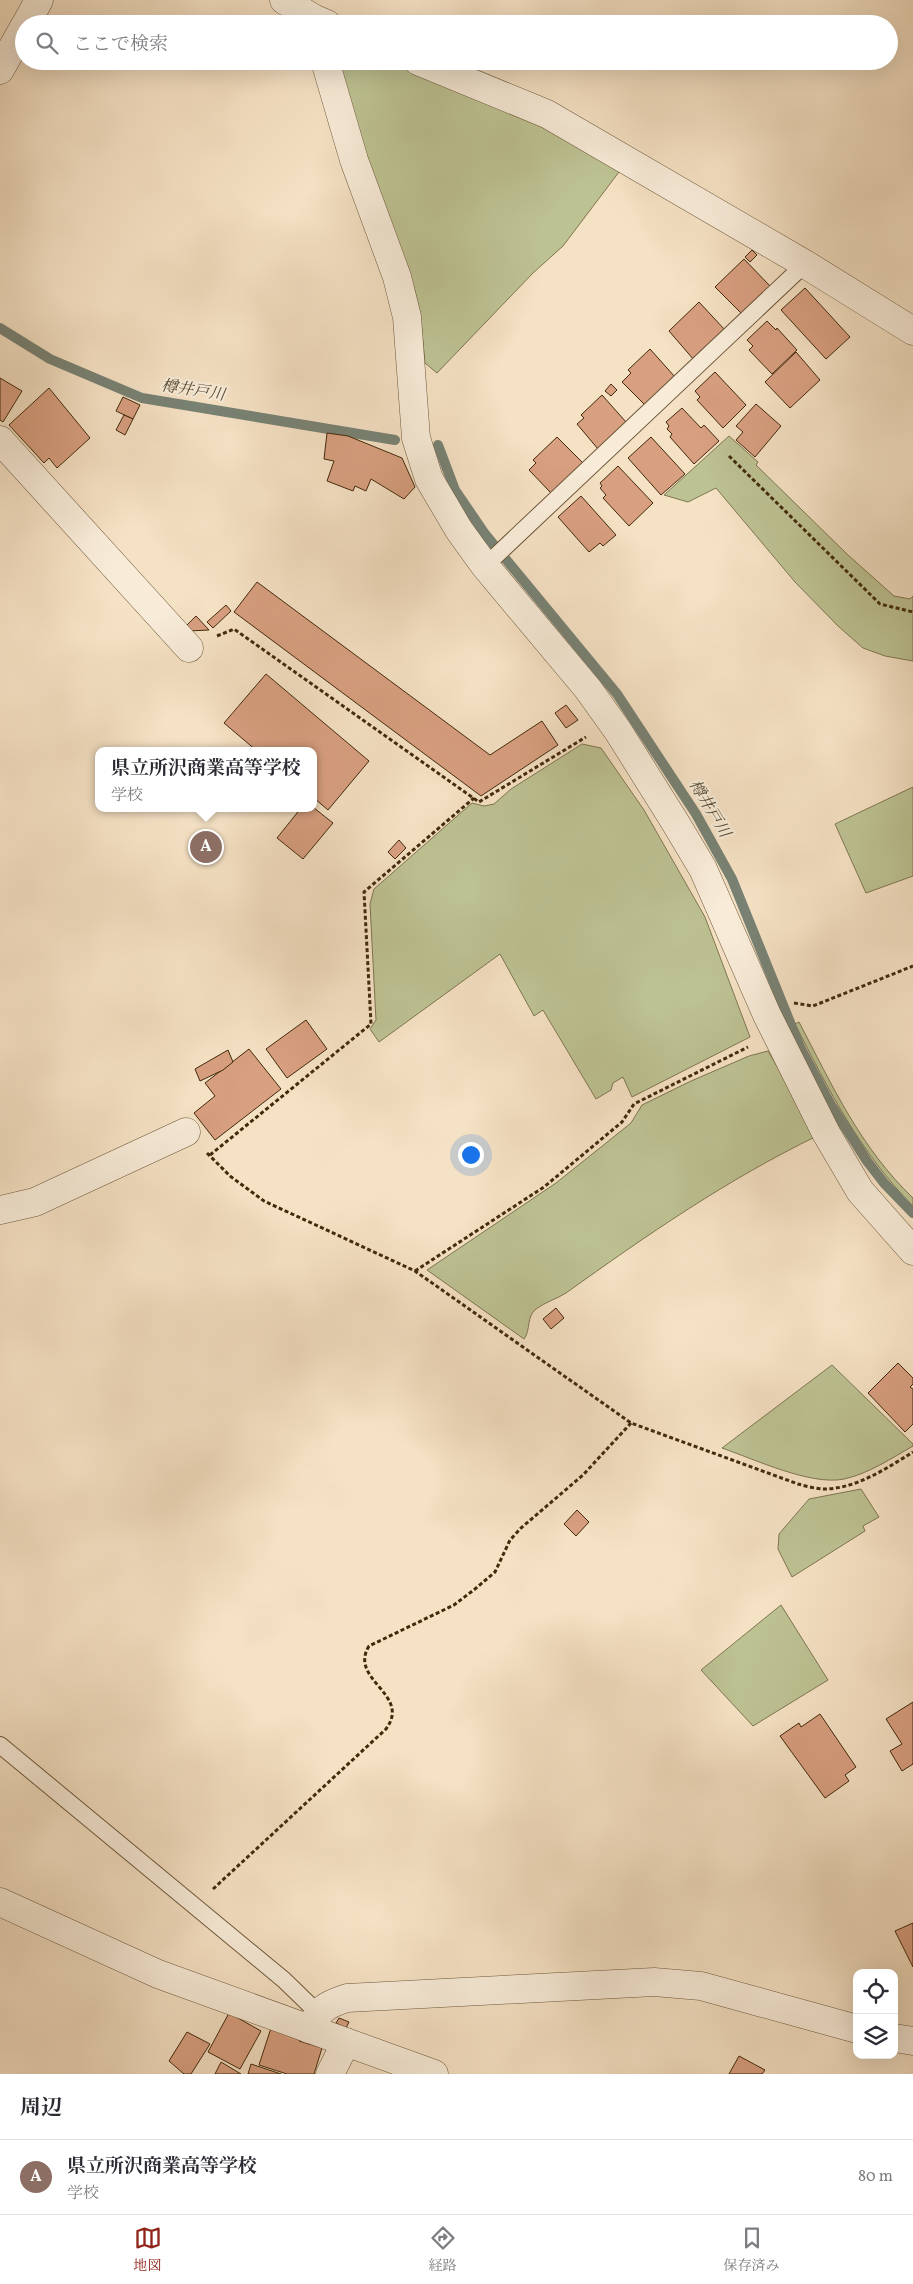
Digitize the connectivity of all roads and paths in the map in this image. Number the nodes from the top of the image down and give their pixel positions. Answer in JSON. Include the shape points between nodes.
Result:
{"nodes":[{"id":1,"x":39,"y":0,"type":"edge"},
{"id":2,"x":284,"y":0,"type":"edge"},
{"id":3,"x":31,"y":15,"type":"edge"},
{"id":4,"x":314,"y":15,"type":"edge"},
{"id":5,"x":15,"y":43,"type":"edge"},
{"id":6,"x":0,"y":70,"type":"edge"},
{"id":7,"x":328,"y":70,"type":"edge"},
{"id":8,"x":440,"y":70,"type":"edge"},
{"id":9,"x":805,"y":264,"type":"junction"},
{"id":10,"x":913,"y":331,"type":"edge"},
{"id":11,"x":0,"y":440,"type":"edge"},
{"id":12,"x":728,"y":456,"type":"dead end"},
{"id":13,"x":485,"y":566,"type":"junction"},
{"id":14,"x":913,"y":612,"type":"edge"},
{"id":15,"x":189,"y":648,"type":"joint"},
{"id":16,"x":611,"y":721,"type":"junction"},
{"id":17,"x":474,"y":798,"type":"junction"},
{"id":18,"x":913,"y":966,"type":"edge"},
{"id":19,"x":797,"y":1002,"type":"dead end"},
{"id":20,"x":776,"y":1034,"type":"junction"},
{"id":21,"x":186,"y":1132,"type":"joint"},
{"id":22,"x":210,"y":1155,"type":"junction"},
{"id":23,"x":0,"y":1210,"type":"edge"},
{"id":24,"x":913,"y":1251,"type":"edge"},
{"id":25,"x":415,"y":1271,"type":"junction"},
{"id":26,"x":631,"y":1423,"type":"junction"},
{"id":27,"x":913,"y":1452,"type":"edge"},
{"id":28,"x":0,"y":1745,"type":"edge"},
{"id":29,"x":0,"y":1902,"type":"edge"},
{"id":30,"x":195,"y":1906,"type":"junction"},
{"id":31,"x":313,"y":2021,"type":"junction"},
{"id":32,"x":853,"y":2028,"type":"edge"},
{"id":33,"x":898,"y":2039,"type":"edge"},
{"id":34,"x":913,"y":2041,"type":"edge"},
{"id":35,"x":346,"y":2042,"type":"junction"},
{"id":36,"x":330,"y":2074,"type":"edge"},
{"id":37,"x":434,"y":2074,"type":"edge"}],
"edges":[{"from":1,"to":3,"type":"street"},
{"from":2,"to":4,"type":"street"},
{"from":5,"to":6,"type":"street"},
{"from":7,"to":13,"type":"street","via":[[354,160],[397,277],[407,317],[416,438],[429,479]]},
{"from":8,"to":9,"type":"street","via":[[546,114]]},
{"from":9,"to":10,"type":"street"},
{"from":9,"to":13,"type":"lane"},
{"from":11,"to":15,"type":"street"},
{"from":12,"to":14,"type":"path","via":[[880,604]]},
{"from":13,"to":16,"type":"street"},
{"from":15,"to":17,"type":"path","via":[[234,629]]},
{"from":16,"to":17,"type":"path","via":[[479,802]]},
{"from":16,"to":20,"type":"street","via":[[703,869]]},
{"from":17,"to":22,"type":"path","via":[[364,892],[371,1024]]},
{"from":18,"to":19,"type":"path","via":[[813,1006]]},
{"from":20,"to":24,"type":"street","via":[[826,1133],[860,1191]]},
{"from":20,"to":25,"type":"path","via":[[634,1104],[622,1122],[544,1187]]},
{"from":21,"to":22,"type":"path"},
{"from":21,"to":23,"type":"street","via":[[35,1202]]},
{"from":22,"to":25,"type":"path","via":[[230,1176],[264,1201]]},
{"from":25,"to":26,"type":"path"},
{"from":26,"to":27,"type":"path","via":[[798,1484],[824,1489],[845,1486],[869,1477]]},
{"from":26,"to":30,"type":"path","via":[[583,1475],[521,1528],[510,1540],[495,1572],[475,1589],[454,1605],[368,1646],[363,1662],[388,1698],[393,1709],[392,1721]]},
{"from":28,"to":30,"type":"lane"},
{"from":29,"to":31,"type":"street","via":[[158,1974]]},
{"from":30,"to":31,"type":"lane","via":[[284,1980]]},
{"from":31,"to":32,"type":"street","via":[[328,2004],[347,1998],[654,1982],[701,1986]]},
{"from":31,"to":35,"type":"street"},
{"from":33,"to":34,"type":"street"},
{"from":35,"to":36,"type":"street"},
{"from":35,"to":37,"type":"street"}]}
